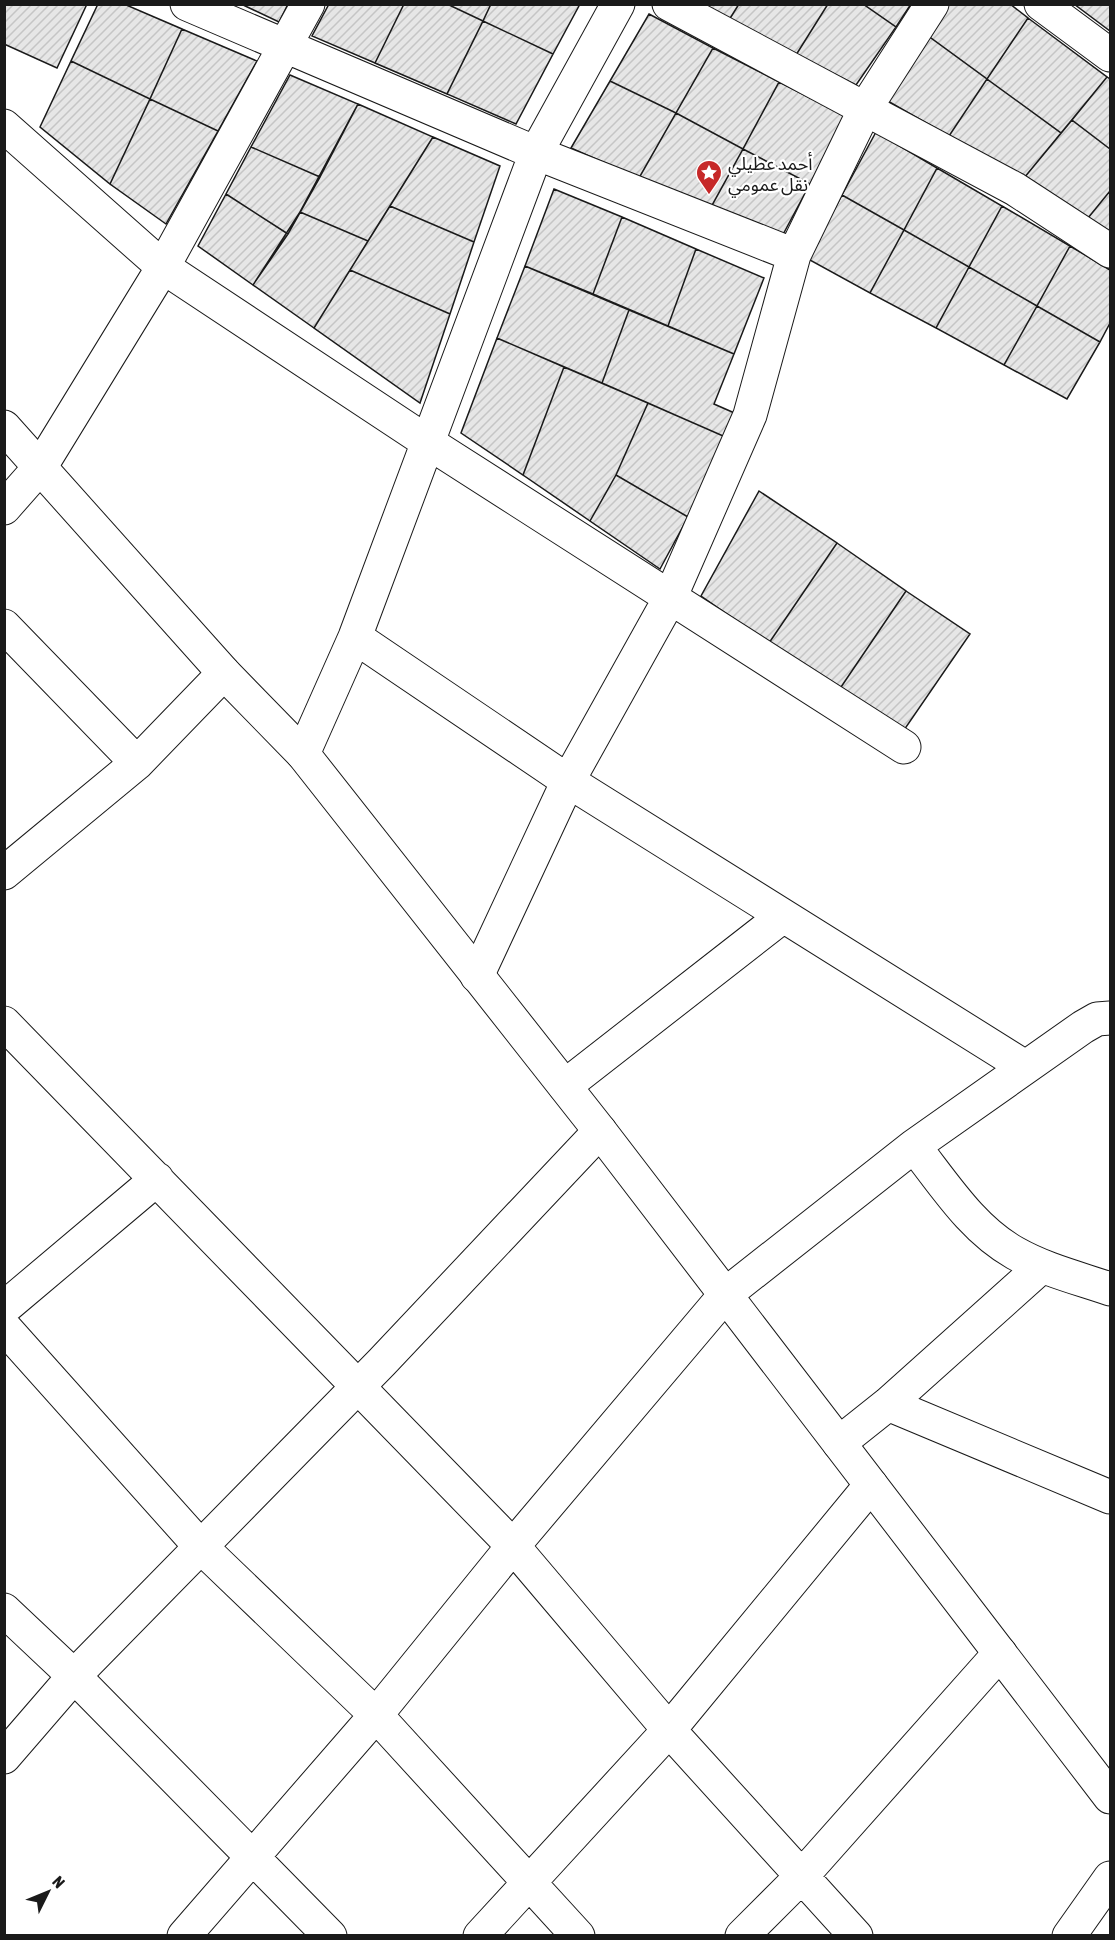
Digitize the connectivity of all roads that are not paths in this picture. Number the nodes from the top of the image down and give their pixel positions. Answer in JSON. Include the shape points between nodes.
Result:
{"nodes":[{"id":1,"x":187,"y":4,"type":"edge"},
{"id":2,"x":308,"y":4,"type":"edge"},
{"id":3,"x":618,"y":4,"type":"edge"},
{"id":4,"x":669,"y":4,"type":"edge"},
{"id":5,"x":932,"y":4,"type":"edge"},
{"id":6,"x":1041,"y":4,"type":"edge"},
{"id":7,"x":283,"y":46,"type":"junction"},
{"id":8,"x":1110,"y":55,"type":"edge"},
{"id":9,"x":866,"y":107,"type":"junction"},
{"id":10,"x":4,"y":126,"type":"edge"},
{"id":11,"x":536,"y":153,"type":"junction"},
{"id":12,"x":1110,"y":251,"type":"edge"},
{"id":13,"x":794,"y":255,"type":"junction"},
{"id":14,"x":162,"y":267,"type":"junction"},
{"id":15,"x":4,"y":427,"type":"edge"},
{"id":16,"x":429,"y":443,"type":"junction"},
{"id":17,"x":42,"y":466,"type":"junction"},
{"id":18,"x":4,"y":508,"type":"edge"},
{"id":19,"x":670,"y":598,"type":"junction"},
{"id":20,"x":4,"y":626,"type":"edge"},
{"id":21,"x":355,"y":637,"type":"junction"},
{"id":22,"x":224,"y":673,"type":"junction"},
{"id":23,"x":904,"y":747,"type":"dead end"},
{"id":24,"x":303,"y":754,"type":"junction"},
{"id":25,"x":137,"y":763,"type":"junction"},
{"id":26,"x":568,"y":781,"type":"junction"},
{"id":27,"x":4,"y":873,"type":"edge"},
{"id":28,"x":783,"y":916,"type":"junction"},
{"id":29,"x":477,"y":976,"type":"junction"},
{"id":30,"x":1110,"y":1018,"type":"edge"},
{"id":31,"x":4,"y":1023,"type":"edge"},
{"id":32,"x":1025,"y":1067,"type":"junction"},
{"id":33,"x":565,"y":1086,"type":"junction"},
{"id":34,"x":600,"y":1131,"type":"junction"},
{"id":35,"x":914,"y":1146,"type":"junction"},
{"id":36,"x":157,"y":1179,"type":"junction"},
{"id":37,"x":1042,"y":1266,"type":"junction"},
{"id":38,"x":1110,"y":1289,"type":"edge"},
{"id":39,"x":726,"y":1294,"type":"junction"},
{"id":40,"x":4,"y":1308,"type":"edge"},
{"id":41,"x":4,"y":1327,"type":"edge"},
{"id":42,"x":357,"y":1385,"type":"junction"},
{"id":43,"x":888,"y":1404,"type":"junction"},
{"id":44,"x":839,"y":1443,"type":"junction"},
{"id":45,"x":871,"y":1485,"type":"junction"},
{"id":46,"x":1110,"y":1497,"type":"edge"},
{"id":47,"x":199,"y":1545,"type":"junction"},
{"id":48,"x":513,"y":1546,"type":"junction"},
{"id":49,"x":4,"y":1610,"type":"edge"},
{"id":50,"x":1000,"y":1653,"type":"junction"},
{"id":51,"x":74,"y":1676,"type":"junction"},
{"id":52,"x":376,"y":1715,"type":"junction"},
{"id":53,"x":669,"y":1730,"type":"junction"},
{"id":54,"x":4,"y":1757,"type":"edge"},
{"id":55,"x":1110,"y":1797,"type":"edge"},
{"id":56,"x":251,"y":1857,"type":"junction"},
{"id":57,"x":801,"y":1877,"type":"junction"},
{"id":58,"x":1110,"y":1878,"type":"edge"},
{"id":59,"x":527,"y":1882,"type":"junction"},
{"id":60,"x":184,"y":1935,"type":"edge"},
{"id":61,"x":330,"y":1935,"type":"edge"},
{"id":62,"x":480,"y":1935,"type":"edge"},
{"id":63,"x":578,"y":1935,"type":"edge"},
{"id":64,"x":742,"y":1935,"type":"edge"},
{"id":65,"x":856,"y":1935,"type":"edge"},
{"id":66,"x":1069,"y":1935,"type":"edge"}],
"edges":[{"from":1,"to":7,"type":"street"},
{"from":2,"to":7,"type":"street"},
{"from":3,"to":11,"type":"street"},
{"from":4,"to":9,"type":"street"},
{"from":5,"to":9,"type":"street"},
{"from":6,"to":8,"type":"street"},
{"from":7,"to":11,"type":"street"},
{"from":7,"to":14,"type":"street"},
{"from":9,"to":12,"type":"street","via":[[1015,189]]},
{"from":9,"to":13,"type":"street"},
{"from":10,"to":14,"type":"street"},
{"from":11,"to":13,"type":"street"},
{"from":11,"to":16,"type":"street"},
{"from":13,"to":19,"type":"street","via":[[750,415]]},
{"from":14,"to":16,"type":"street"},
{"from":14,"to":17,"type":"street"},
{"from":15,"to":17,"type":"street"},
{"from":16,"to":19,"type":"street"},
{"from":16,"to":21,"type":"street"},
{"from":17,"to":18,"type":"street"},
{"from":17,"to":22,"type":"street"},
{"from":19,"to":23,"type":"street"},
{"from":19,"to":26,"type":"street"},
{"from":20,"to":25,"type":"street"},
{"from":21,"to":24,"type":"street"},
{"from":21,"to":26,"type":"street"},
{"from":22,"to":24,"type":"street"},
{"from":22,"to":25,"type":"street"},
{"from":24,"to":29,"type":"street"},
{"from":25,"to":27,"type":"street"},
{"from":26,"to":28,"type":"street"},
{"from":26,"to":29,"type":"street"},
{"from":28,"to":32,"type":"street"},
{"from":28,"to":33,"type":"street"},
{"from":29,"to":33,"type":"street"},
{"from":30,"to":32,"type":"street","via":[[1083,1027]]},
{"from":31,"to":36,"type":"street"},
{"from":32,"to":35,"type":"street"},
{"from":33,"to":34,"type":"street"},
{"from":34,"to":39,"type":"street"},
{"from":34,"to":42,"type":"street"},
{"from":35,"to":37,"type":"street","via":[[970,1217],[1013,1252]]},
{"from":35,"to":39,"type":"street"},
{"from":36,"to":40,"type":"street"},
{"from":36,"to":42,"type":"street"},
{"from":37,"to":38,"type":"street"},
{"from":37,"to":43,"type":"street"},
{"from":39,"to":44,"type":"street"},
{"from":39,"to":48,"type":"street"},
{"from":41,"to":47,"type":"street"},
{"from":42,"to":47,"type":"street"},
{"from":42,"to":48,"type":"street"},
{"from":43,"to":44,"type":"street"},
{"from":43,"to":46,"type":"street"},
{"from":44,"to":45,"type":"street"},
{"from":45,"to":50,"type":"street"},
{"from":45,"to":53,"type":"street"},
{"from":47,"to":51,"type":"street"},
{"from":47,"to":52,"type":"street"},
{"from":48,"to":52,"type":"street"},
{"from":48,"to":53,"type":"street"},
{"from":49,"to":51,"type":"street"},
{"from":50,"to":55,"type":"street"},
{"from":50,"to":57,"type":"street"},
{"from":51,"to":54,"type":"street"},
{"from":51,"to":56,"type":"street"},
{"from":52,"to":56,"type":"street"},
{"from":52,"to":59,"type":"street"},
{"from":53,"to":57,"type":"street"},
{"from":53,"to":59,"type":"street"},
{"from":56,"to":60,"type":"street"},
{"from":56,"to":61,"type":"street"},
{"from":57,"to":64,"type":"street"},
{"from":57,"to":65,"type":"street"},
{"from":58,"to":66,"type":"street"},
{"from":59,"to":62,"type":"street"},
{"from":59,"to":63,"type":"street"}]}
